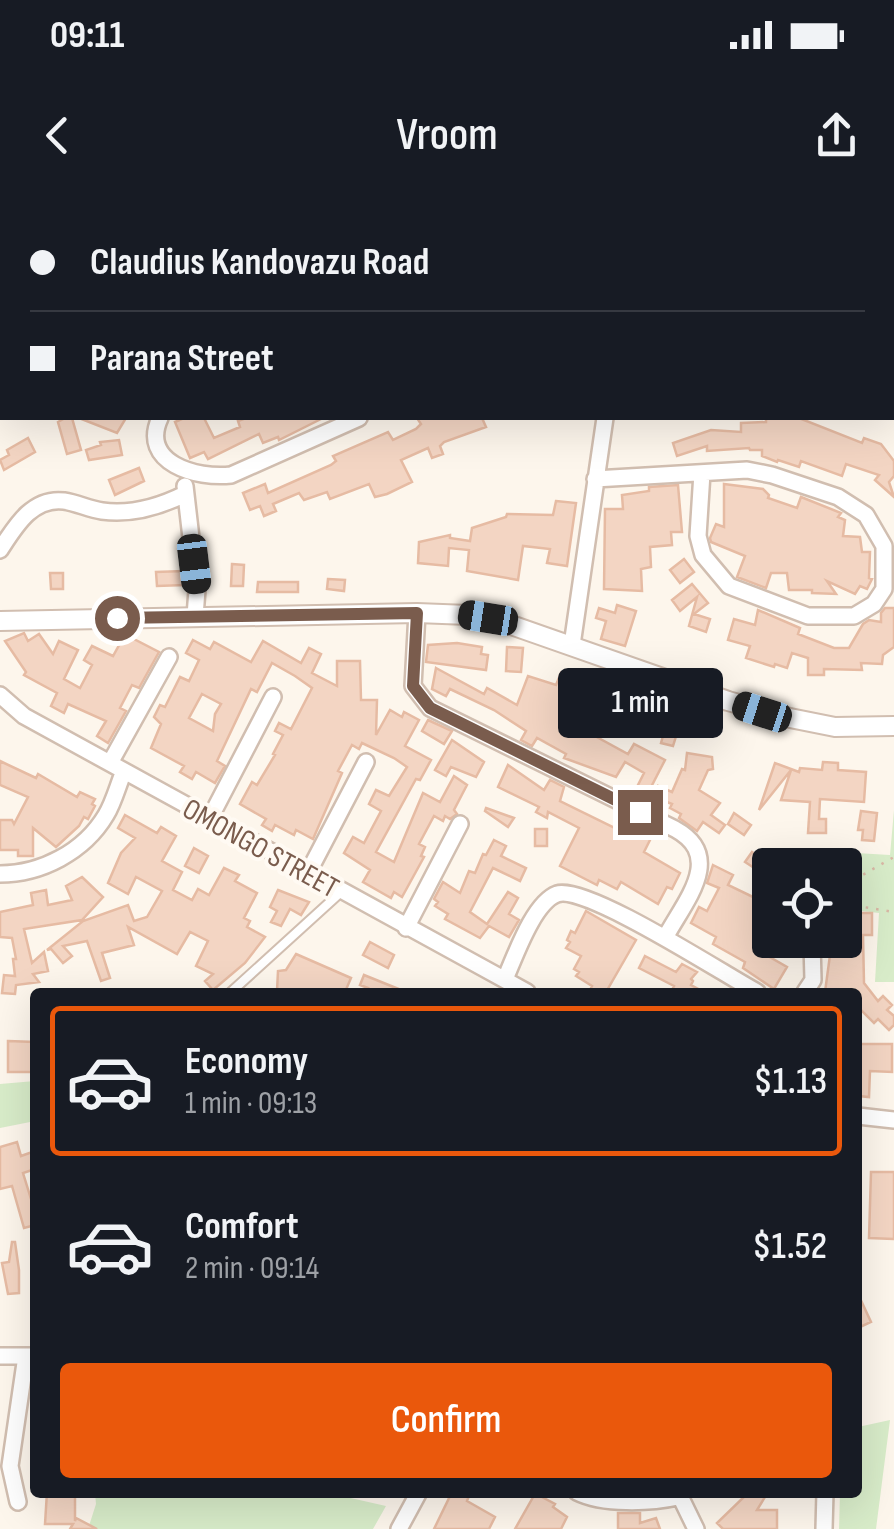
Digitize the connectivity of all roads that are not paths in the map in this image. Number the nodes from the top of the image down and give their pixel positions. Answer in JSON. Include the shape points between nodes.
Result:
{"nodes":[{"id":1,"x":159,"y":420,"type":"edge"},
{"id":2,"x":354,"y":420,"type":"edge"},
{"id":3,"x":605,"y":420,"type":"edge"},
{"id":4,"x":186,"y":472,"type":"junction"},
{"id":5,"x":702,"y":473,"type":"junction"},
{"id":6,"x":595,"y":478,"type":"junction"},
{"id":7,"x":185,"y":494,"type":"junction"},
{"id":8,"x":0,"y":550,"type":"edge"},
{"id":9,"x":417,"y":613,"type":"junction"},
{"id":10,"x":195,"y":616,"type":"junction"},
{"id":11,"x":0,"y":622,"type":"edge"},
{"id":12,"x":572,"y":645,"type":"junction"},
{"id":13,"x":170,"y":657,"type":"dead end"},
{"id":14,"x":0,"y":694,"type":"edge"},
{"id":15,"x":273,"y":696,"type":"dead end"},
{"id":16,"x":894,"y":726,"type":"edge"},
{"id":17,"x":366,"y":762,"type":"dead end"},
{"id":18,"x":117,"y":767,"type":"junction"},
{"id":19,"x":210,"y":820,"type":"junction"},
{"id":20,"x":460,"y":824,"type":"dead end"},
{"id":21,"x":308,"y":872,"type":"junction"},
{"id":22,"x":0,"y":874,"type":"edge"},
{"id":23,"x":341,"y":892,"type":"junction"},
{"id":24,"x":406,"y":928,"type":"junction"},
{"id":25,"x":664,"y":938,"type":"junction"},
{"id":26,"x":812,"y":958,"type":"edge"},
{"id":27,"x":505,"y":979,"type":"junction"},
{"id":28,"x":235,"y":988,"type":"edge"},
{"id":29,"x":520,"y":988,"type":"edge"},
{"id":30,"x":750,"y":988,"type":"edge"},
{"id":31,"x":808,"y":988,"type":"edge"},
{"id":32,"x":862,"y":1116,"type":"edge"},
{"id":33,"x":894,"y":1120,"type":"edge"},
{"id":34,"x":0,"y":1356,"type":"edge"},
{"id":35,"x":30,"y":1356,"type":"edge"},
{"id":36,"x":416,"y":1498,"type":"edge"},
{"id":37,"x":589,"y":1498,"type":"edge"},
{"id":38,"x":668,"y":1498,"type":"edge"},
{"id":39,"x":680,"y":1498,"type":"edge"},
{"id":40,"x":826,"y":1498,"type":"edge"},
{"id":41,"x":18,"y":1502,"type":"dead end"},
{"id":42,"x":403,"y":1528,"type":"edge"},
{"id":43,"x":696,"y":1529,"type":"edge"},
{"id":44,"x":824,"y":1529,"type":"edge"}],
"edges":[{"from":1,"to":4,"type":"street","via":[[157,446]]},
{"from":2,"to":4,"type":"street","via":[[230,475]]},
{"from":3,"to":6,"type":"street"},
{"from":4,"to":7,"type":"street"},
{"from":5,"to":5,"type":"street","via":[[772,475],[856,506],[884,546],[884,588],[874,604],[854,616],[808,616],[728,586],[698,536]]},
{"from":5,"to":6,"type":"street"},
{"from":6,"to":12,"type":"street"},
{"from":7,"to":8,"type":"street","via":[[138,510],[105,511],[60,500],[41,504],[20,519]]},
{"from":7,"to":10,"type":"street"},
{"from":9,"to":10,"type":"street"},
{"from":9,"to":12,"type":"street","via":[[488,618]]},
{"from":9,"to":25,"type":"street","via":[[413,686],[430,708],[696,845],[699,874]]},
{"from":10,"to":11,"type":"street"},
{"from":12,"to":16,"type":"street","via":[[762,712],[835,726]]},
{"from":13,"to":18,"type":"street"},
{"from":14,"to":18,"type":"street","name":"OMONGO STREET","via":[[24,716]]},
{"from":15,"to":19,"type":"street"},
{"from":17,"to":21,"type":"street"},
{"from":18,"to":19,"type":"street","name":"OMONGO STREET"},
{"from":18,"to":22,"type":"street","via":[[105,818],[76,846],[24,874]]},
{"from":19,"to":21,"type":"street","name":"OMONGO STREET"},
{"from":20,"to":24,"type":"street"},
{"from":21,"to":23,"type":"street","name":"OMONGO STREET"},
{"from":23,"to":24,"type":"street","name":"OMONGO STREET"},
{"from":23,"to":28,"type":"lane"},
{"from":24,"to":27,"type":"street","name":"OMONGO STREET"},
{"from":25,"to":27,"type":"street","via":[[582,897],[556,894],[535,916]]},
{"from":25,"to":30,"type":"street"},
{"from":26,"to":31,"type":"street"},
{"from":27,"to":29,"type":"street","name":"OMONGO STREET"},
{"from":32,"to":33,"type":"street"},
{"from":34,"to":35,"type":"street"},
{"from":35,"to":41,"type":"street","via":[[10,1466]]},
{"from":36,"to":42,"type":"street"},
{"from":37,"to":38,"type":"street"},
{"from":39,"to":43,"type":"street"},
{"from":40,"to":44,"type":"street"}]}
